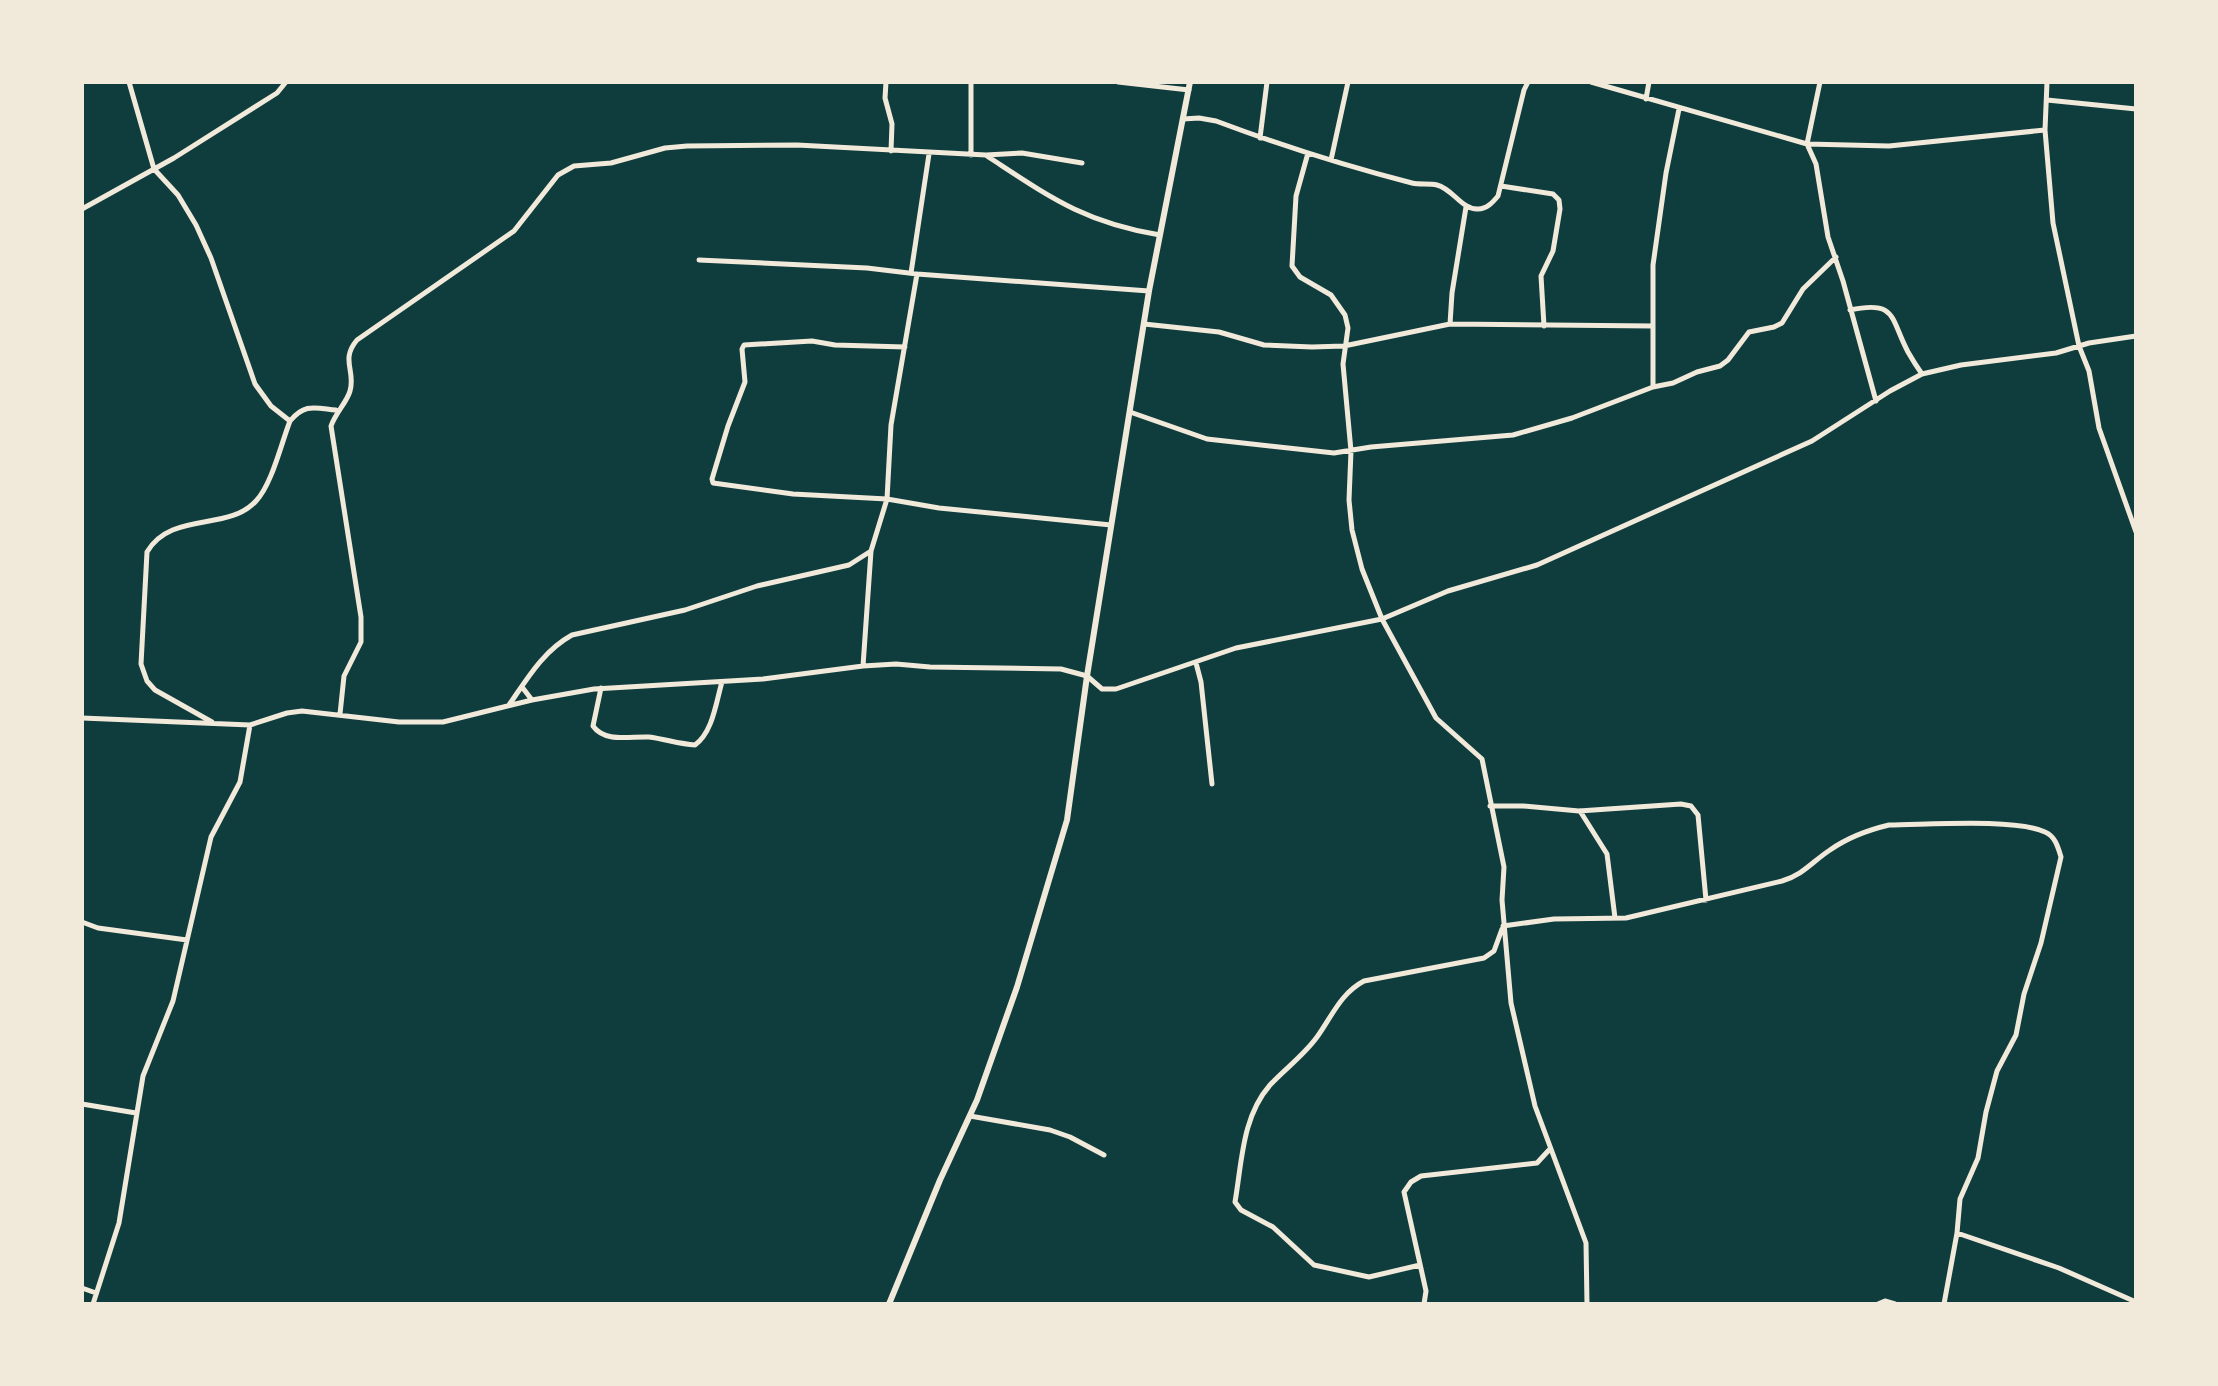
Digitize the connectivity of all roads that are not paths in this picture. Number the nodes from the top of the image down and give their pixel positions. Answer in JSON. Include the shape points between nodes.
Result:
{"nodes":[{"id":1,"x":129,"y":82,"type":"edge"},
{"id":2,"x":286,"y":82,"type":"edge"},
{"id":3,"x":886,"y":82,"type":"edge"},
{"id":4,"x":971,"y":82,"type":"edge"},
{"id":5,"x":1118,"y":82,"type":"edge"},
{"id":6,"x":1267,"y":82,"type":"edge"},
{"id":7,"x":1348,"y":82,"type":"edge"},
{"id":8,"x":1528,"y":82,"type":"edge"},
{"id":9,"x":1591,"y":82,"type":"edge"},
{"id":10,"x":1649,"y":82,"type":"edge"},
{"id":11,"x":1820,"y":82,"type":"edge"},
{"id":12,"x":2047,"y":82,"type":"edge"},
{"id":13,"x":1190,"y":86,"type":"edge"},
{"id":14,"x":1646,"y":99,"type":"junction"},
{"id":15,"x":2047,"y":100,"type":"junction"},
{"id":16,"x":1679,"y":109,"type":"junction"},
{"id":17,"x":2136,"y":109,"type":"edge"},
{"id":18,"x":1182,"y":119,"type":"junction"},
{"id":19,"x":2045,"y":130,"type":"junction"},
{"id":20,"x":1260,"y":138,"type":"junction"},
{"id":21,"x":1807,"y":144,"type":"junction"},
{"id":22,"x":891,"y":151,"type":"junction"},
{"id":23,"x":1308,"y":153,"type":"junction"},
{"id":24,"x":929,"y":154,"type":"junction"},
{"id":25,"x":971,"y":155,"type":"junction"},
{"id":26,"x":986,"y":155,"type":"junction"},
{"id":27,"x":1331,"y":160,"type":"junction"},
{"id":28,"x":1082,"y":163,"type":"dead end"},
{"id":29,"x":154,"y":169,"type":"junction"},
{"id":30,"x":1501,"y":186,"type":"junction"},
{"id":31,"x":1466,"y":207,"type":"junction"},
{"id":32,"x":82,"y":209,"type":"edge"},
{"id":33,"x":1160,"y":235,"type":"junction"},
{"id":34,"x":1836,"y":257,"type":"junction"},
{"id":35,"x":699,"y":260,"type":"dead end"},
{"id":36,"x":914,"y":274,"type":"junction"},
{"id":37,"x":1149,"y":291,"type":"junction"},
{"id":38,"x":1850,"y":310,"type":"junction"},
{"id":39,"x":1144,"y":324,"type":"junction"},
{"id":40,"x":1450,"y":324,"type":"junction"},
{"id":41,"x":1544,"y":326,"type":"junction"},
{"id":42,"x":1653,"y":326,"type":"junction"},
{"id":43,"x":2136,"y":336,"type":"edge"},
{"id":44,"x":1344,"y":346,"type":"junction"},
{"id":45,"x":2079,"y":346,"type":"junction"},
{"id":46,"x":905,"y":347,"type":"junction"},
{"id":47,"x":1922,"y":374,"type":"junction"},
{"id":48,"x":1653,"y":387,"type":"junction"},
{"id":49,"x":1876,"y":401,"type":"junction"},
{"id":50,"x":336,"y":410,"type":"junction"},
{"id":51,"x":1130,"y":412,"type":"junction"},
{"id":52,"x":290,"y":421,"type":"junction"},
{"id":53,"x":1351,"y":451,"type":"junction"},
{"id":54,"x":887,"y":499,"type":"junction"},
{"id":55,"x":1111,"y":525,"type":"junction"},
{"id":56,"x":2136,"y":532,"type":"edge"},
{"id":57,"x":871,"y":551,"type":"junction"},
{"id":58,"x":1382,"y":619,"type":"junction"},
{"id":59,"x":1196,"y":663,"type":"junction"},
{"id":60,"x":863,"y":666,"type":"junction"},
{"id":61,"x":1087,"y":676,"type":"junction"},
{"id":62,"x":722,"y":682,"type":"junction"},
{"id":63,"x":522,"y":687,"type":"junction"},
{"id":64,"x":601,"y":688,"type":"junction"},
{"id":65,"x":532,"y":700,"type":"junction"},
{"id":66,"x":508,"y":706,"type":"junction"},
{"id":67,"x":340,"y":714,"type":"junction"},
{"id":68,"x":82,"y":718,"type":"edge"},
{"id":69,"x":213,"y":722,"type":"junction"},
{"id":70,"x":250,"y":725,"type":"junction"},
{"id":71,"x":1212,"y":784,"type":"dead end"},
{"id":72,"x":1490,"y":806,"type":"junction"},
{"id":73,"x":1579,"y":811,"type":"junction"},
{"id":74,"x":1706,"y":900,"type":"junction"},
{"id":75,"x":1615,"y":918,"type":"junction"},
{"id":76,"x":82,"y":922,"type":"edge"},
{"id":77,"x":1503,"y":926,"type":"junction"},
{"id":78,"x":187,"y":940,"type":"junction"},
{"id":79,"x":82,"y":1104,"type":"edge"},
{"id":80,"x":136,"y":1113,"type":"junction"},
{"id":81,"x":970,"y":1116,"type":"junction"},
{"id":82,"x":1550,"y":1149,"type":"junction"},
{"id":83,"x":1104,"y":1155,"type":"dead end"},
{"id":84,"x":1957,"y":1233,"type":"junction"},
{"id":85,"x":1420,"y":1265,"type":"junction"},
{"id":86,"x":82,"y":1288,"type":"edge"},
{"id":87,"x":96,"y":1293,"type":"junction"},
{"id":88,"x":2136,"y":1302,"type":"edge"},
{"id":89,"x":93,"y":1304,"type":"edge"},
{"id":90,"x":889,"y":1304,"type":"edge"},
{"id":91,"x":1424,"y":1304,"type":"edge"},
{"id":92,"x":1587,"y":1304,"type":"edge"},
{"id":93,"x":1878,"y":1304,"type":"edge"},
{"id":94,"x":1895,"y":1304,"type":"edge"},
{"id":95,"x":1944,"y":1304,"type":"edge"}],
"edges":[{"from":1,"to":29,"type":"street"},
{"from":2,"to":29,"type":"street","via":[[277,93]]},
{"from":3,"to":22,"type":"street"},
{"from":4,"to":25,"type":"street"},
{"from":5,"to":13,"type":"street"},
{"from":6,"to":20,"type":"street"},
{"from":7,"to":27,"type":"street"},
{"from":8,"to":30,"type":"street"},
{"from":9,"to":14,"type":"street"},
{"from":10,"to":14,"type":"street"},
{"from":11,"to":21,"type":"street"},
{"from":12,"to":15,"type":"street"},
{"from":13,"to":18,"type":"street"},
{"from":14,"to":16,"type":"street"},
{"from":15,"to":17,"type":"street"},
{"from":15,"to":19,"type":"street"},
{"from":16,"to":21,"type":"street"},
{"from":16,"to":42,"type":"street","via":[[1653,265]]},
{"from":18,"to":20,"type":"street","via":[[1216,121]]},
{"from":18,"to":33,"type":"street"},
{"from":19,"to":21,"type":"street","via":[[1889,146]]},
{"from":19,"to":45,"type":"street","via":[[2053,223]]},
{"from":20,"to":23,"type":"street"},
{"from":21,"to":34,"type":"street"},
{"from":22,"to":24,"type":"street"},
{"from":22,"to":50,"type":"street","via":[[687,146],[565,170],[514,231],[357,340],[348,356],[352,387]]},
{"from":23,"to":27,"type":"street"},
{"from":23,"to":44,"type":"street","via":[[1296,196],[1292,266],[1341,306],[1348,328]]},
{"from":24,"to":25,"type":"street"},
{"from":24,"to":36,"type":"street"},
{"from":25,"to":26,"type":"street"},
{"from":26,"to":28,"type":"street","via":[[1022,153]]},
{"from":26,"to":33,"type":"street","via":[[1077,213]]},
{"from":27,"to":31,"type":"street","via":[[1416,184],[1438,185],[1456,194]]},
{"from":29,"to":32,"type":"street"},
{"from":29,"to":52,"type":"street","via":[[196,225],[255,384]]},
{"from":30,"to":31,"type":"street","via":[[1486,207]]},
{"from":30,"to":41,"type":"street","via":[[1553,194],[1559,200],[1553,251],[1541,276]]},
{"from":31,"to":40,"type":"street"},
{"from":33,"to":37,"type":"street"},
{"from":34,"to":38,"type":"street"},
{"from":34,"to":48,"type":"street","via":[[1803,289],[1782,323],[1749,332],[1720,366]]},
{"from":35,"to":36,"type":"street"},
{"from":36,"to":37,"type":"street"},
{"from":36,"to":46,"type":"street"},
{"from":37,"to":39,"type":"street"},
{"from":38,"to":47,"type":"street","via":[[1869,306],[1889,311]]},
{"from":38,"to":49,"type":"street"},
{"from":39,"to":44,"type":"street","via":[[1219,332],[1264,345]]},
{"from":39,"to":51,"type":"street"},
{"from":40,"to":41,"type":"street"},
{"from":40,"to":44,"type":"street"},
{"from":41,"to":42,"type":"street"},
{"from":42,"to":48,"type":"street"},
{"from":43,"to":45,"type":"street"},
{"from":44,"to":53,"type":"street"},
{"from":45,"to":47,"type":"street"},
{"from":45,"to":56,"type":"street","via":[[2099,428]]},
{"from":46,"to":54,"type":"street","via":[[891,425]]},
{"from":46,"to":54,"type":"street","via":[[812,341],[744,345],[745,382],[712,479],[717,486],[732,488]]},
{"from":47,"to":49,"type":"street"},
{"from":48,"to":53,"type":"street","via":[[1513,435]]},
{"from":49,"to":58,"type":"street","via":[[1812,441],[1622,529],[1523,571],[1448,591]]},
{"from":50,"to":52,"type":"street","via":[[307,407]]},
{"from":50,"to":67,"type":"street","via":[[331,426],[361,617],[361,642],[344,676]]},
{"from":51,"to":53,"type":"street","via":[[1207,439]]},
{"from":51,"to":55,"type":"street"},
{"from":52,"to":69,"type":"street","via":[[254,503],[244,511],[170,530],[155,538],[147,552],[141,664],[147,681]]},
{"from":53,"to":58,"type":"street","via":[[1349,500],[1356,552]]},
{"from":54,"to":55,"type":"street"},
{"from":54,"to":57,"type":"street"},
{"from":55,"to":61,"type":"street"},
{"from":57,"to":60,"type":"street"},
{"from":57,"to":63,"type":"street","via":[[849,565],[572,635],[549,651]]},
{"from":58,"to":59,"type":"street","via":[[1258,642]]},
{"from":58,"to":72,"type":"street","via":[[1436,718],[1482,759]]},
{"from":59,"to":61,"type":"street","via":[[1116,689],[1102,689]]},
{"from":59,"to":71,"type":"street"},
{"from":60,"to":61,"type":"street","via":[[1061,669]]},
{"from":60,"to":62,"type":"street"},
{"from":61,"to":81,"type":"street","via":[[1061,843]]},
{"from":62,"to":64,"type":"street"},
{"from":62,"to":64,"type":"street","via":[[708,730],[695,745],[597,732],[593,726]]},
{"from":63,"to":65,"type":"street"},
{"from":63,"to":66,"type":"street"},
{"from":64,"to":65,"type":"street"},
{"from":65,"to":66,"type":"street"},
{"from":66,"to":67,"type":"street","via":[[423,724]]},
{"from":67,"to":70,"type":"street","via":[[302,711]]},
{"from":68,"to":69,"type":"street"},
{"from":69,"to":70,"type":"street"},
{"from":70,"to":78,"type":"street","via":[[240,782],[211,837]]},
{"from":72,"to":73,"type":"street"},
{"from":72,"to":77,"type":"street","via":[[1504,867]]},
{"from":73,"to":74,"type":"street","via":[[1691,806],[1698,815]]},
{"from":73,"to":75,"type":"street","via":[[1607,854]]},
{"from":74,"to":75,"type":"street"},
{"from":74,"to":84,"type":"street","via":[[1797,876],[1831,849],[1889,825],[2018,825],[2048,832],[2061,857],[2016,1035],[1997,1071],[1978,1158],[1960,1199]]},
{"from":75,"to":77,"type":"street"},
{"from":76,"to":78,"type":"street"},
{"from":77,"to":82,"type":"street","via":[[1511,1003]]},
{"from":77,"to":85,"type":"street","via":[[1494,951],[1484,958],[1354,986],[1315,1040],[1268,1087],[1247,1127],[1235,1202],[1241,1210],[1273,1227],[1314,1265],[1369,1277]]},
{"from":78,"to":80,"type":"street"},
{"from":79,"to":80,"type":"street"},
{"from":80,"to":87,"type":"street","via":[[119,1223]]},
{"from":81,"to":83,"type":"street","via":[[1050,1130]]},
{"from":81,"to":90,"type":"street"},
{"from":82,"to":85,"type":"street","via":[[1537,1163],[1421,1176],[1411,1182],[1404,1192]]},
{"from":82,"to":92,"type":"street","via":[[1586,1243]]},
{"from":84,"to":88,"type":"street","via":[[2059,1268]]},
{"from":84,"to":95,"type":"street"},
{"from":85,"to":91,"type":"street"},
{"from":86,"to":87,"type":"street"},
{"from":87,"to":89,"type":"street"},
{"from":93,"to":94,"type":"street"}]}
